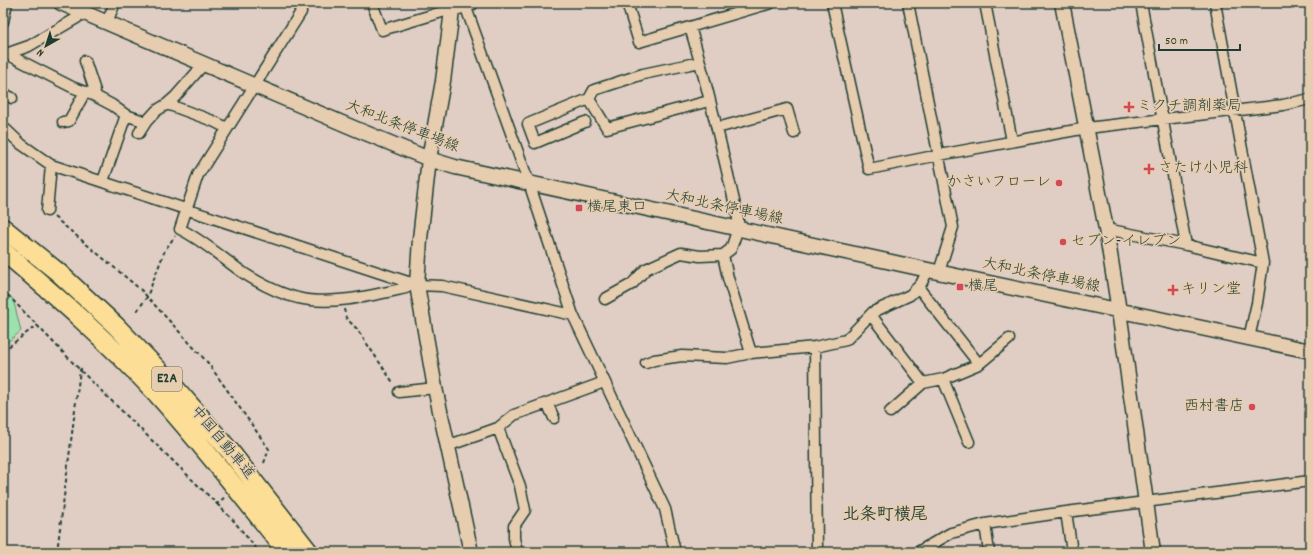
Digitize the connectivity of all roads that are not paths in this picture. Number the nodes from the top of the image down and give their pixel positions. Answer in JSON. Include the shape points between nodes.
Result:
{"nodes":[{"id":1,"x":7,"y":3,"type":"edge"},
{"id":2,"x":61,"y":3,"type":"edge"},
{"id":3,"x":115,"y":3,"type":"edge"},
{"id":4,"x":297,"y":3,"type":"edge"},
{"id":5,"x":372,"y":3,"type":"edge"},
{"id":6,"x":627,"y":3,"type":"edge"},
{"id":7,"x":771,"y":3,"type":"edge"},
{"id":8,"x":832,"y":3,"type":"edge"},
{"id":9,"x":908,"y":3,"type":"edge"},
{"id":10,"x":985,"y":3,"type":"edge"},
{"id":11,"x":1062,"y":3,"type":"edge"},
{"id":12,"x":1141,"y":3,"type":"edge"},
{"id":13,"x":1215,"y":3,"type":"edge"},
{"id":14,"x":460,"y":5,"type":"edge"},
{"id":15,"x":81,"y":11,"type":"junction"},
{"id":16,"x":3,"y":22,"type":"edge"},
{"id":17,"x":107,"y":22,"type":"junction"},
{"id":18,"x":690,"y":27,"type":"junction"},
{"id":19,"x":5,"y":53,"type":"edge"},
{"id":20,"x":85,"y":61,"type":"dead end"},
{"id":21,"x":700,"y":62,"type":"junction"},
{"id":22,"x":204,"y":64,"type":"junction"},
{"id":23,"x":255,"y":85,"type":"junction"},
{"id":24,"x":3,"y":93,"type":"edge"},
{"id":25,"x":89,"y":94,"type":"junction"},
{"id":26,"x":12,"y":98,"type":"dead end"},
{"id":27,"x":589,"y":99,"type":"junction"},
{"id":28,"x":1310,"y":99,"type":"edge"},
{"id":29,"x":709,"y":101,"type":"junction"},
{"id":30,"x":167,"y":104,"type":"junction"},
{"id":31,"x":1235,"y":110,"type":"junction"},
{"id":32,"x":126,"y":115,"type":"junction"},
{"id":33,"x":1162,"y":119,"type":"junction"},
{"id":34,"x":63,"y":122,"type":"dead end"},
{"id":35,"x":146,"y":122,"type":"junction"},
{"id":36,"x":586,"y":122,"type":"dead end"},
{"id":37,"x":3,"y":127,"type":"edge"},
{"id":38,"x":227,"y":128,"type":"junction"},
{"id":39,"x":717,"y":128,"type":"junction"},
{"id":40,"x":1086,"y":128,"type":"junction"},
{"id":41,"x":794,"y":132,"type":"dead end"},
{"id":42,"x":139,"y":133,"type":"dead end"},
{"id":43,"x":1012,"y":142,"type":"junction"},
{"id":44,"x":939,"y":155,"type":"junction"},
{"id":45,"x":429,"y":159,"type":"junction"},
{"id":46,"x":51,"y":165,"type":"junction"},
{"id":47,"x":103,"y":181,"type":"junction"},
{"id":48,"x":530,"y":183,"type":"junction"},
{"id":49,"x":187,"y":209,"type":"junction"},
{"id":50,"x":47,"y":211,"type":"road end"},
{"id":51,"x":3,"y":228,"type":"edge"},
{"id":52,"x":738,"y":228,"type":"junction"},
{"id":53,"x":1106,"y":229,"type":"junction"},
{"id":54,"x":1186,"y":245,"type":"junction"},
{"id":55,"x":3,"y":251,"type":"edge"},
{"id":56,"x":723,"y":255,"type":"junction"},
{"id":57,"x":1263,"y":263,"type":"junction"},
{"id":58,"x":934,"y":271,"type":"junction"},
{"id":59,"x":413,"y":283,"type":"junction"},
{"id":60,"x":918,"y":287,"type":"junction"},
{"id":61,"x":605,"y":299,"type":"dead end"},
{"id":62,"x":1119,"y":311,"type":"junction"},
{"id":63,"x":573,"y":315,"type":"junction"},
{"id":64,"x":871,"y":315,"type":"junction"},
{"id":65,"x":1249,"y":338,"type":"junction"},
{"id":66,"x":1009,"y":339,"type":"dead end"},
{"id":67,"x":815,"y":347,"type":"junction"},
{"id":68,"x":1310,"y":351,"type":"edge"},
{"id":69,"x":752,"y":353,"type":"junction"},
{"id":70,"x":646,"y":363,"type":"dead end"},
{"id":71,"x":979,"y":364,"type":"junction"},
{"id":72,"x":943,"y":378,"type":"junction"},
{"id":73,"x":923,"y":383,"type":"junction"},
{"id":74,"x":599,"y":384,"type":"dead end"},
{"id":75,"x":435,"y":388,"type":"junction"},
{"id":76,"x":399,"y":392,"type":"road end"},
{"id":77,"x":547,"y":402,"type":"junction"},
{"id":78,"x":890,"y":412,"type":"dead end"},
{"id":79,"x":554,"y":418,"type":"dead end"},
{"id":80,"x":498,"y":428,"type":"junction"},
{"id":81,"x":969,"y":442,"type":"dead end"},
{"id":82,"x":447,"y":446,"type":"junction"},
{"id":83,"x":1310,"y":482,"type":"edge"},
{"id":84,"x":1147,"y":503,"type":"junction"},
{"id":85,"x":1066,"y":512,"type":"junction"},
{"id":86,"x":985,"y":524,"type":"junction"},
{"id":87,"x":287,"y":552,"type":"edge"},
{"id":88,"x":309,"y":552,"type":"edge"},
{"id":89,"x":471,"y":552,"type":"edge"},
{"id":90,"x":516,"y":552,"type":"edge"},
{"id":91,"x":675,"y":552,"type":"edge"},
{"id":92,"x":817,"y":552,"type":"edge"},
{"id":93,"x":918,"y":552,"type":"edge"},
{"id":94,"x":989,"y":552,"type":"edge"},
{"id":95,"x":1072,"y":552,"type":"edge"},
{"id":96,"x":1153,"y":552,"type":"edge"}],
"edges":[{"from":1,"to":16,"type":"street"},
{"from":2,"to":15,"type":"main road","name":"大和北条停車場線"},
{"from":3,"to":17,"type":"street"},
{"from":4,"to":23,"type":"street","via":[[301,12]]},
{"from":5,"to":14,"type":"street","via":[[382,30]]},
{"from":6,"to":18,"type":"street","via":[[639,42]]},
{"from":7,"to":18,"type":"street"},
{"from":8,"to":44,"type":"street","via":[[869,169]]},
{"from":9,"to":44,"type":"street"},
{"from":10,"to":43,"type":"street"},
{"from":11,"to":40,"type":"main road"},
{"from":12,"to":33,"type":"street"},
{"from":13,"to":31,"type":"street"},
{"from":14,"to":45,"type":"main road"},
{"from":14,"to":48,"type":"street"},
{"from":15,"to":17,"type":"main road","name":"大和北条停車場線"},
{"from":15,"to":19,"type":"street","via":[[77,18],[29,46]]},
{"from":17,"to":22,"type":"main road","name":"大和北条停車場線"},
{"from":18,"to":21,"type":"street"},
{"from":19,"to":25,"type":"street"},
{"from":20,"to":25,"type":"street","via":[[95,91]]},
{"from":21,"to":27,"type":"street","via":[[643,74],[594,90]]},
{"from":21,"to":29,"type":"street"},
{"from":22,"to":23,"type":"main road","name":"大和北条停車場線"},
{"from":22,"to":30,"type":"street"},
{"from":23,"to":38,"type":"street"},
{"from":23,"to":45,"type":"main road","name":"大和北条停車場線"},
{"from":24,"to":26,"type":"street"},
{"from":25,"to":32,"type":"street"},
{"from":25,"to":34,"type":"street","via":[[69,121]]},
{"from":27,"to":29,"type":"street","via":[[607,128]]},
{"from":27,"to":36,"type":"street","via":[[528,124],[535,143]]},
{"from":28,"to":31,"type":"street","via":[[1283,105]]},
{"from":29,"to":39,"type":"street"},
{"from":30,"to":35,"type":"street"},
{"from":30,"to":38,"type":"street"},
{"from":31,"to":33,"type":"street"},
{"from":31,"to":57,"type":"street"},
{"from":32,"to":35,"type":"street"},
{"from":32,"to":47,"type":"street"},
{"from":33,"to":40,"type":"street"},
{"from":33,"to":54,"type":"street"},
{"from":35,"to":42,"type":"street"},
{"from":37,"to":46,"type":"street","via":[[21,144]]},
{"from":38,"to":49,"type":"street","via":[[198,175]]},
{"from":39,"to":41,"type":"street","via":[[787,109]]},
{"from":39,"to":52,"type":"street","via":[[738,218]]},
{"from":40,"to":43,"type":"street"},
{"from":40,"to":53,"type":"main road"},
{"from":43,"to":44,"type":"street"},
{"from":44,"to":58,"type":"street","via":[[953,227]]},
{"from":45,"to":48,"type":"main road","name":"大和北条停車場線"},
{"from":45,"to":59,"type":"main road"},
{"from":46,"to":47,"type":"street"},
{"from":46,"to":50,"type":"street"},
{"from":47,"to":49,"type":"street"},
{"from":48,"to":52,"type":"main road","name":"大和北条停車場線"},
{"from":48,"to":63,"type":"street"},
{"from":49,"to":59,"type":"street"},
{"from":49,"to":59,"type":"street","via":[[180,229],[191,234],[247,275],[276,291],[304,299],[345,300],[406,288]]},
{"from":51,"to":88,"type":"highway","name":"中国自動車道","number":"E2A","via":[[59,273],[116,326],[169,381],[229,450]]},
{"from":52,"to":56,"type":"street","via":[[731,249]]},
{"from":52,"to":58,"type":"main road","name":"大和北条停車場線"},
{"from":53,"to":54,"type":"street"},
{"from":53,"to":62,"type":"main road"},
{"from":54,"to":57,"type":"street"},
{"from":55,"to":87,"type":"highway","name":"中国自動車道","number":"E2A","via":[[100,337],[155,393],[216,461]]},
{"from":56,"to":61,"type":"street","via":[[700,256],[681,252],[646,269],[632,284]]},
{"from":56,"to":69,"type":"street"},
{"from":57,"to":65,"type":"street"},
{"from":58,"to":60,"type":"street"},
{"from":58,"to":62,"type":"main road","name":"大和北条停車場線"},
{"from":59,"to":63,"type":"street","via":[[442,286]]},
{"from":59,"to":75,"type":"main road"},
{"from":60,"to":64,"type":"street","via":[[910,295]]},
{"from":60,"to":71,"type":"street"},
{"from":62,"to":65,"type":"main road","name":"大和北条停車場線"},
{"from":62,"to":84,"type":"main road"},
{"from":63,"to":91,"type":"street","via":[[665,509]]},
{"from":64,"to":67,"type":"street","via":[[846,340]]},
{"from":64,"to":73,"type":"street"},
{"from":65,"to":68,"type":"main road","name":"大和北条停車場線"},
{"from":66,"to":71,"type":"street"},
{"from":67,"to":69,"type":"street"},
{"from":67,"to":92,"type":"street"},
{"from":69,"to":70,"type":"street","via":[[727,358],[671,357]]},
{"from":71,"to":72,"type":"street"},
{"from":72,"to":73,"type":"street"},
{"from":72,"to":81,"type":"street"},
{"from":73,"to":78,"type":"street"},
{"from":74,"to":77,"type":"street"},
{"from":75,"to":76,"type":"street"},
{"from":75,"to":82,"type":"main road"},
{"from":77,"to":79,"type":"street"},
{"from":77,"to":80,"type":"street","via":[[514,415]]},
{"from":80,"to":82,"type":"street"},
{"from":80,"to":90,"type":"street","via":[[520,486],[524,510],[514,526]]},
{"from":82,"to":89,"type":"main road"},
{"from":83,"to":84,"type":"street"},
{"from":84,"to":85,"type":"street"},
{"from":84,"to":96,"type":"main road"},
{"from":85,"to":86,"type":"street"},
{"from":85,"to":95,"type":"street"},
{"from":86,"to":93,"type":"street","via":[[951,533]]},
{"from":86,"to":94,"type":"street"}]}
